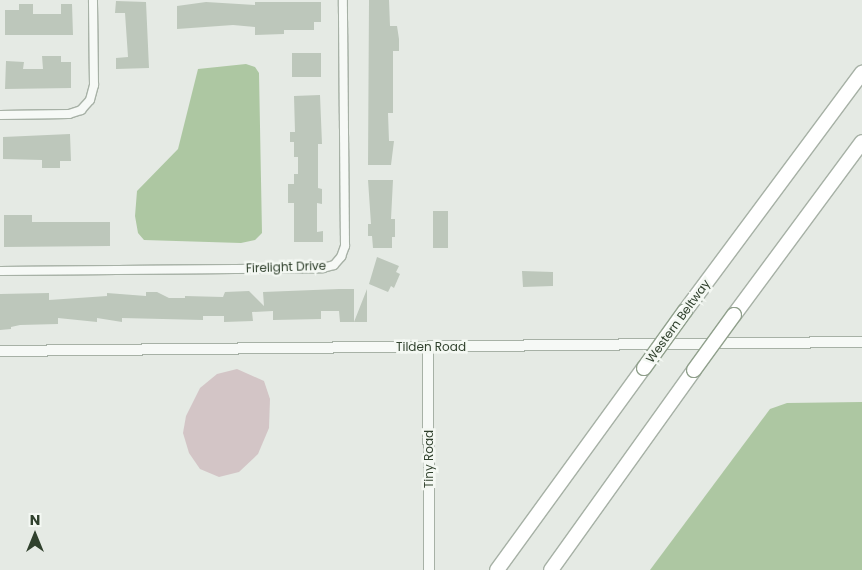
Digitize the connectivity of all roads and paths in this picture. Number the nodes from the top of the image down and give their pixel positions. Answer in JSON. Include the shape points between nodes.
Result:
{"nodes":[{"id":1,"x":93,"y":0,"type":"edge"},
{"id":2,"x":343,"y":0,"type":"edge"},
{"id":3,"x":862,"y":73,"type":"edge"},
{"id":4,"x":0,"y":115,"type":"edge"},
{"id":5,"x":862,"y":142,"type":"edge"},
{"id":6,"x":0,"y":271,"type":"edge"},
{"id":7,"x":862,"y":342,"type":"edge"},
{"id":8,"x":428,"y":347,"type":"junction"},
{"id":9,"x":0,"y":350,"type":"edge"},
{"id":10,"x":429,"y":570,"type":"edge"},
{"id":11,"x":497,"y":570,"type":"edge"},
{"id":12,"x":551,"y":570,"type":"edge"}],
"edges":[{"from":1,"to":4,"type":"street","via":[[94,85],[90,100],[82,110],[69,114]]},
{"from":2,"to":6,"type":"street","name":"Firelight Drive","via":[[344,246],[342,257],[334,265],[323,268]]},
{"from":3,"to":11,"type":"highway","name":"Western Beltway","bridge":true},
{"from":5,"to":12,"type":"highway","bridge":true},
{"from":7,"to":8,"type":"street","name":"Tilden Road"},
{"from":8,"to":9,"type":"street","name":"Tilden Road"},
{"from":8,"to":10,"type":"street","name":"Tiny Road"}]}
